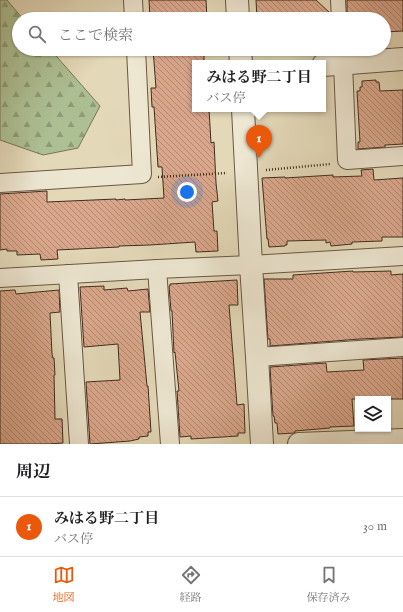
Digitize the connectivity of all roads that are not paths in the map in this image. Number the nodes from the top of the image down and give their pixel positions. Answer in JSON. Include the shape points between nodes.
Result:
{"nodes":[{"id":1,"x":133,"y":0,"type":"edge"},
{"id":2,"x":237,"y":0,"type":"edge"},
{"id":3,"x":338,"y":0,"type":"edge"},
{"id":4,"x":134,"y":12,"type":"edge"},
{"id":5,"x":238,"y":12,"type":"edge"},
{"id":6,"x":339,"y":12,"type":"edge"},
{"id":7,"x":136,"y":56,"type":"edge"},
{"id":8,"x":337,"y":57,"type":"edge"},
{"id":9,"x":403,"y":59,"type":"edge"},
{"id":10,"x":243,"y":112,"type":"edge"},
{"id":11,"x":403,"y":156,"type":"edge"},
{"id":12,"x":0,"y":183,"type":"edge"},
{"id":13,"x":403,"y":256,"type":"edge"},
{"id":14,"x":251,"y":265,"type":"junction"},
{"id":15,"x":157,"y":269,"type":"junction"},
{"id":16,"x":68,"y":274,"type":"junction"},
{"id":17,"x":0,"y":278,"type":"edge"},
{"id":18,"x":403,"y":347,"type":"edge"},
{"id":19,"x":257,"y":357,"type":"junction"},
{"id":20,"x":403,"y":440,"type":"edge"},
{"id":21,"x":355,"y":443,"type":"edge"},
{"id":22,"x":79,"y":444,"type":"edge"},
{"id":23,"x":170,"y":444,"type":"edge"},
{"id":24,"x":262,"y":444,"type":"edge"},
{"id":25,"x":299,"y":444,"type":"edge"}],
"edges":[{"from":1,"to":4,"type":"street"},
{"from":2,"to":5,"type":"street"},
{"from":3,"to":6,"type":"street"},
{"from":7,"to":12,"type":"street","via":[[142,174]]},
{"from":8,"to":9,"type":"street"},
{"from":8,"to":11,"type":"street","via":[[347,160]]},
{"from":10,"to":14,"type":"street"},
{"from":13,"to":14,"type":"street"},
{"from":14,"to":15,"type":"street"},
{"from":14,"to":19,"type":"street"},
{"from":15,"to":16,"type":"street"},
{"from":15,"to":23,"type":"street"},
{"from":16,"to":17,"type":"street"},
{"from":16,"to":22,"type":"street"},
{"from":18,"to":19,"type":"street"},
{"from":19,"to":24,"type":"street"},
{"from":20,"to":21,"type":"street"},
{"from":21,"to":25,"type":"street"}]}
